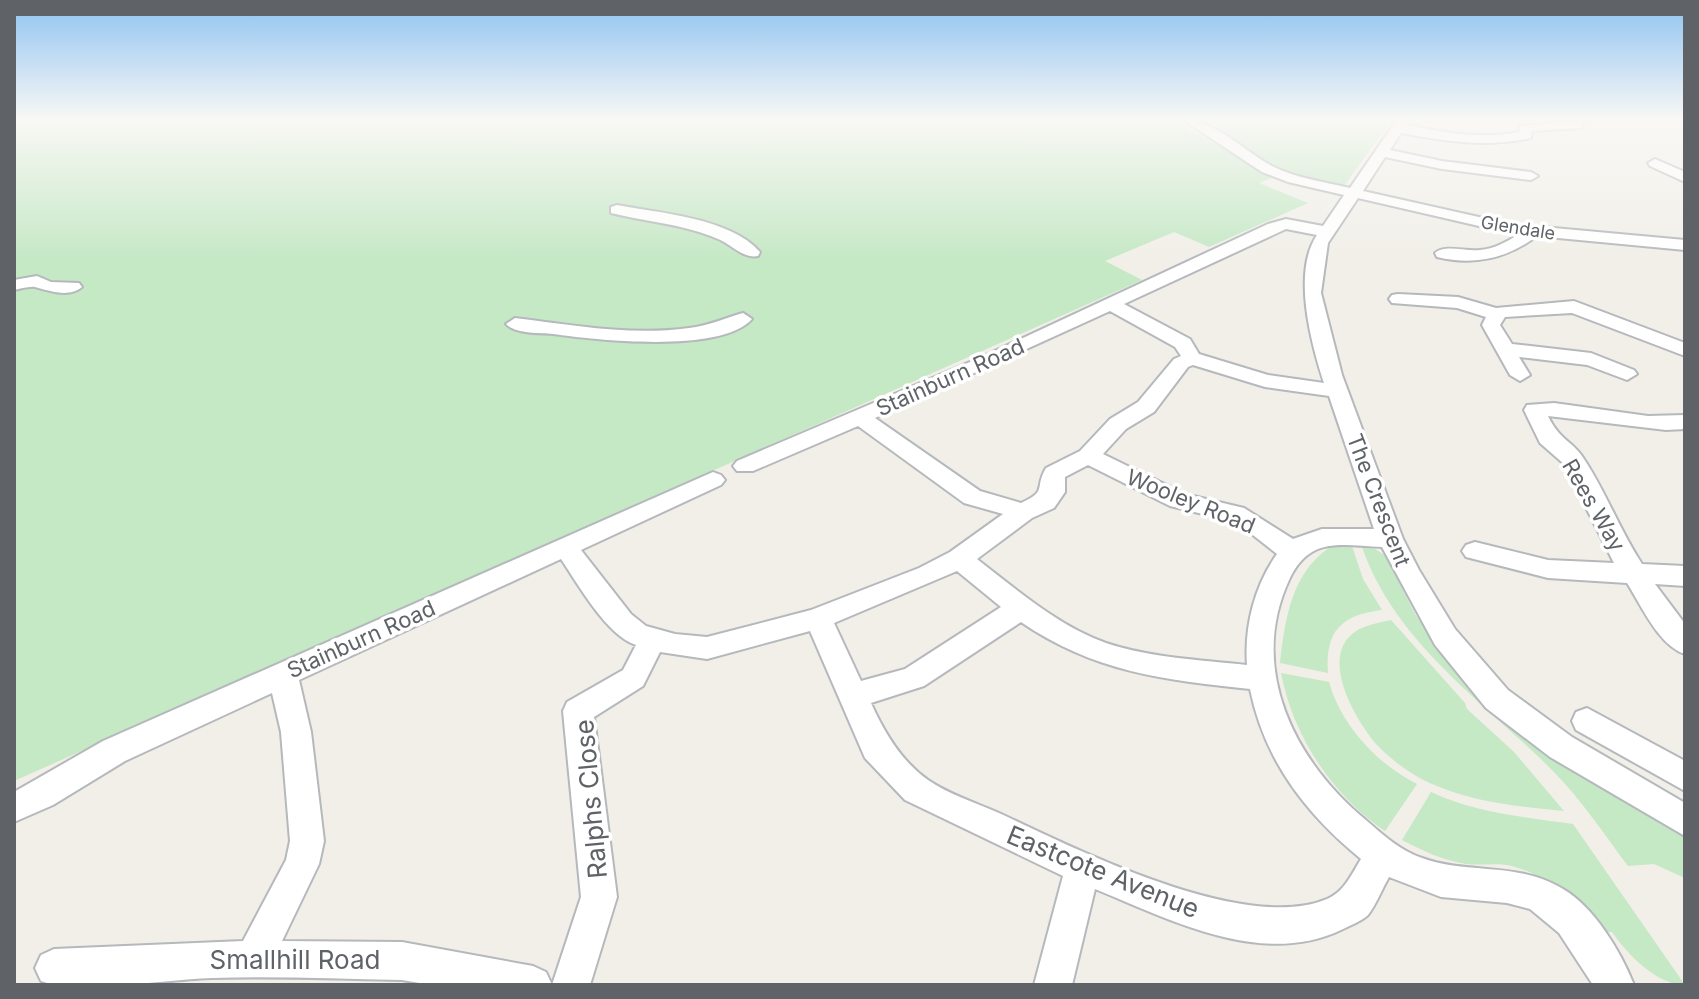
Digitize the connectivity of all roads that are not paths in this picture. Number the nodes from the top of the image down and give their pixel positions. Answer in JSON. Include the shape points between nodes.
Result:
{"nodes":[{"id":1,"x":1265,"y":168,"type":"edge"},
{"id":2,"x":1370,"y":168,"type":"edge"},
{"id":3,"x":1467,"y":168,"type":"edge"},
{"id":4,"x":1664,"y":168,"type":"edge"},
{"id":5,"x":1531,"y":176,"type":"dead end"},
{"id":6,"x":1685,"y":178,"type":"edge"},
{"id":7,"x":1353,"y":193,"type":"junction"},
{"id":8,"x":617,"y":210,"type":"dead end"},
{"id":9,"x":1327,"y":232,"type":"junction"},
{"id":10,"x":1532,"y":232,"type":"junction"},
{"id":11,"x":1685,"y":245,"type":"edge"},
{"id":12,"x":752,"y":252,"type":"dead end"},
{"id":13,"x":1443,"y":253,"type":"dead end"},
{"id":14,"x":14,"y":285,"type":"edge"},
{"id":15,"x":73,"y":287,"type":"dead end"},
{"id":16,"x":1398,"y":299,"type":"dead end"},
{"id":17,"x":1110,"y":304,"type":"junction"},
{"id":18,"x":1497,"y":314,"type":"junction"},
{"id":19,"x":743,"y":319,"type":"dead end"},
{"id":20,"x":515,"y":324,"type":"dead end"},
{"id":21,"x":1505,"y":349,"type":"junction"},
{"id":22,"x":1685,"y":350,"type":"edge"},
{"id":23,"x":1192,"y":358,"type":"junction"},
{"id":24,"x":1627,"y":374,"type":"dead end"},
{"id":25,"x":1520,"y":375,"type":"dead end"},
{"id":26,"x":1338,"y":391,"type":"junction"},
{"id":27,"x":860,"y":417,"type":"junction"},
{"id":28,"x":1685,"y":422,"type":"edge"},
{"id":29,"x":1088,"y":456,"type":"junction"},
{"id":30,"x":745,"y":466,"type":"dead end"},
{"id":31,"x":713,"y":480,"type":"dead end"},
{"id":32,"x":1023,"y":512,"type":"junction"},
{"id":33,"x":1390,"y":539,"type":"junction"},
{"id":34,"x":566,"y":548,"type":"junction"},
{"id":35,"x":1291,"y":551,"type":"junction"},
{"id":36,"x":1475,"y":551,"type":"dead end"},
{"id":37,"x":959,"y":559,"type":"junction"},
{"id":38,"x":1638,"y":576,"type":"junction"},
{"id":39,"x":1685,"y":576,"type":"edge"},
{"id":40,"x":1021,"y":608,"type":"junction"},
{"id":41,"x":818,"y":618,"type":"junction"},
{"id":42,"x":652,"y":641,"type":"junction"},
{"id":43,"x":1685,"y":643,"type":"edge"},
{"id":44,"x":283,"y":674,"type":"junction"},
{"id":45,"x":1263,"y":678,"type":"junction"},
{"id":46,"x":853,"y":696,"type":"junction"},
{"id":47,"x":1587,"y":721,"type":"dead end"},
{"id":48,"x":1685,"y":777,"type":"edge"},
{"id":49,"x":14,"y":807,"type":"edge"},
{"id":50,"x":1685,"y":821,"type":"edge"},
{"id":51,"x":1382,"y":856,"type":"junction"},
{"id":52,"x":1083,"y":867,"type":"junction"},
{"id":53,"x":254,"y":958,"type":"junction"},
{"id":54,"x":54,"y":968,"type":"dead end"},
{"id":55,"x":533,"y":985,"type":"edge"},
{"id":56,"x":571,"y":985,"type":"edge"},
{"id":57,"x":1053,"y":985,"type":"edge"},
{"id":58,"x":1615,"y":985,"type":"edge"}],
"edges":[{"from":1,"to":7,"type":"street","name":"Glendale"},
{"from":2,"to":7,"type":"street"},
{"from":3,"to":5,"type":"street"},
{"from":4,"to":6,"type":"street"},
{"from":7,"to":9,"type":"street"},
{"from":7,"to":10,"type":"street","name":"Glendale"},
{"from":8,"to":12,"type":"street","via":[[712,232]]},
{"from":9,"to":17,"type":"street","name":"Stainburn Road","via":[[1286,224],[1274,227]]},
{"from":9,"to":26,"type":"street","name":"The Crescent","via":[[1315,260],[1312,293]]},
{"from":10,"to":11,"type":"street","name":"Glendale"},
{"from":10,"to":13,"type":"street","via":[[1497,254],[1467,258]]},
{"from":14,"to":15,"type":"street","via":[[37,281],[47,287]]},
{"from":16,"to":18,"type":"street","via":[[1458,303]]},
{"from":17,"to":23,"type":"street","via":[[1183,343]]},
{"from":17,"to":27,"type":"street","name":"Stainburn Road"},
{"from":18,"to":21,"type":"street","via":[[1491,325]]},
{"from":18,"to":22,"type":"street","via":[[1574,307]]},
{"from":19,"to":20,"type":"street","via":[[709,332],[668,334],[614,335]]},
{"from":21,"to":24,"type":"street","via":[[1591,359]]},
{"from":21,"to":25,"type":"street"},
{"from":23,"to":26,"type":"street","via":[[1265,381]]},
{"from":23,"to":29,"type":"street","via":[[1181,363],[1146,407],[1118,424]]},
{"from":26,"to":33,"type":"street","name":"The Crescent"},
{"from":27,"to":30,"type":"street","name":"Stainburn Road"},
{"from":27,"to":32,"type":"street","via":[[972,497]]},
{"from":28,"to":38,"type":"street","name":"Rees Way","via":[[1535,410],[1548,438],[1574,460],[1614,542]]},
{"from":29,"to":32,"type":"street","via":[[1054,473],[1053,492]]},
{"from":29,"to":35,"type":"street","name":"Wooley Road","via":[[1178,500],[1235,514]]},
{"from":31,"to":34,"type":"street","name":"Stainburn Road"},
{"from":32,"to":37,"type":"street"},
{"from":33,"to":35,"type":"street","via":[[1316,538]]},
{"from":33,"to":50,"type":"street","name":"The Crescent","via":[[1445,637],[1497,699],[1561,747]]},
{"from":34,"to":42,"type":"street","via":[[621,621]]},
{"from":34,"to":44,"type":"street","name":"Stainburn Road"},
{"from":35,"to":45,"type":"street","via":[[1264,612]]},
{"from":36,"to":38,"type":"street","via":[[1548,569]]},
{"from":37,"to":40,"type":"street"},
{"from":37,"to":41,"type":"street"},
{"from":38,"to":39,"type":"street"},
{"from":38,"to":43,"type":"street"},
{"from":40,"to":45,"type":"street","via":[[1078,643],[1109,654],[1189,671]]},
{"from":40,"to":46,"type":"street","via":[[914,678]]},
{"from":41,"to":42,"type":"street","via":[[707,648]]},
{"from":41,"to":46,"type":"street","name":"Eastcote Avenue"},
{"from":42,"to":56,"type":"street","name":"Ralphs Close","via":[[633,678],[578,711],[599,897]]},
{"from":44,"to":49,"type":"street","name":"Stainburn Road","via":[[114,751]]},
{"from":44,"to":53,"type":"street","via":[[296,732],[307,841],[302,864]]},
{"from":45,"to":51,"type":"street","via":[[1271,713],[1302,778],[1334,815]]},
{"from":46,"to":52,"type":"street","name":"Eastcote Avenue","via":[[876,748],[916,790]]},
{"from":47,"to":48,"type":"street"},
{"from":51,"to":52,"type":"street","name":"Eastcote Avenue","via":[[1354,904],[1326,918],[1289,924],[1242,923],[1198,913]]},
{"from":51,"to":58,"type":"street","via":[[1425,876],[1512,886],[1546,899],[1574,923]]},
{"from":52,"to":57,"type":"street"},
{"from":53,"to":54,"type":"street","name":"Smallhill Road"},
{"from":53,"to":55,"type":"street","name":"Smallhill Road","via":[[402,961]]}]}
